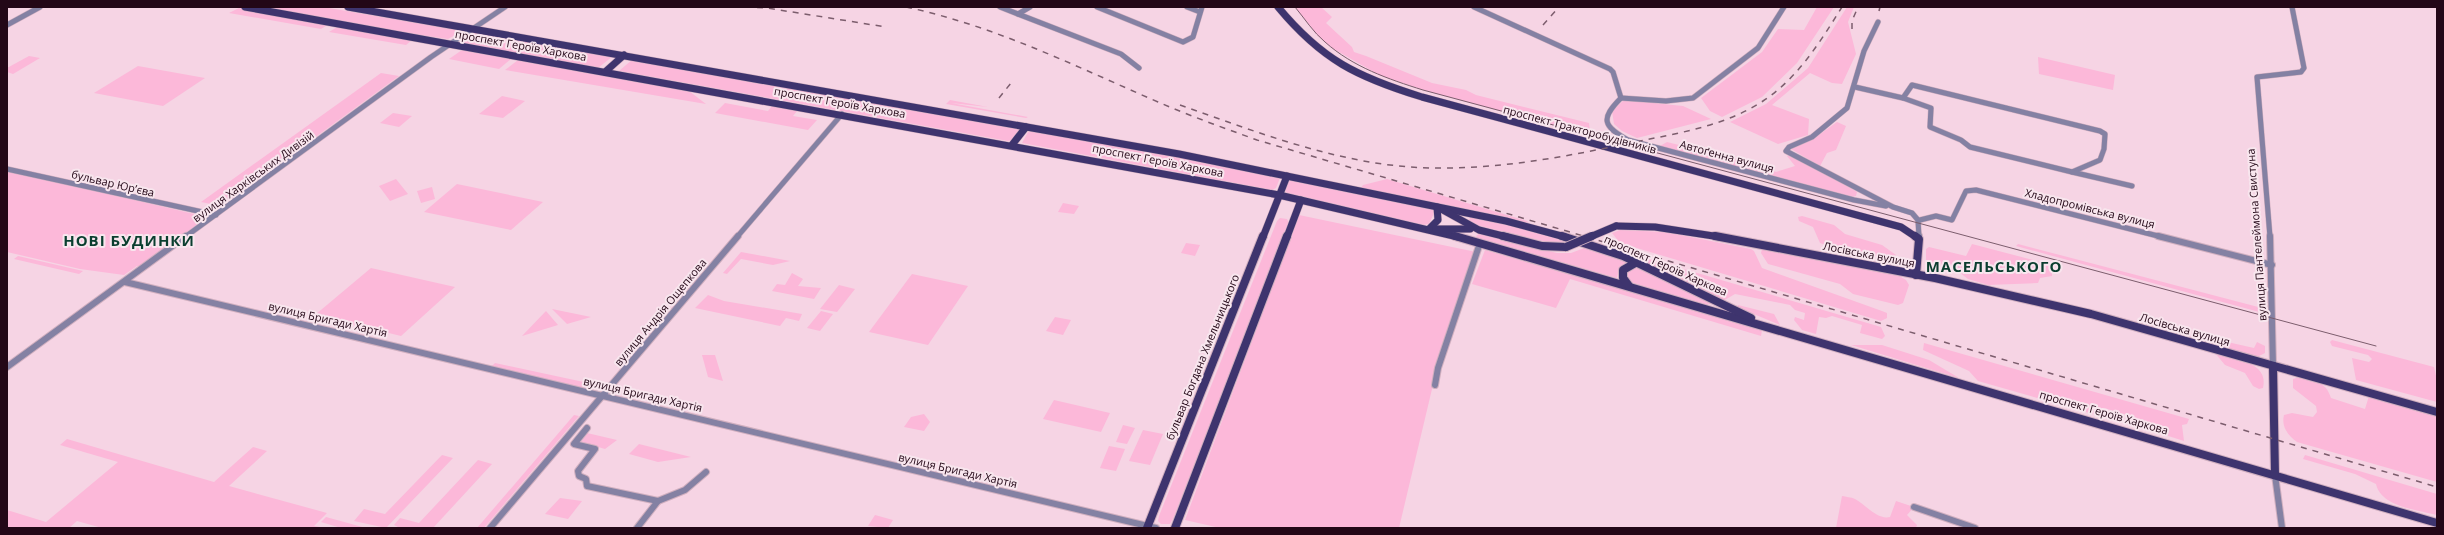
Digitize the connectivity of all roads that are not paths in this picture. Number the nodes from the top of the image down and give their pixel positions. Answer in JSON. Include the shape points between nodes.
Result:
{"nodes":[{"id":1,"x":40,"y":7,"type":"edge"},
{"id":2,"x":244,"y":7,"type":"edge"},
{"id":3,"x":348,"y":7,"type":"edge"},
{"id":4,"x":506,"y":7,"type":"edge"},
{"id":5,"x":1000,"y":7,"type":"edge"},
{"id":6,"x":1030,"y":7,"type":"edge"},
{"id":7,"x":1097,"y":7,"type":"edge"},
{"id":8,"x":1187,"y":7,"type":"edge"},
{"id":9,"x":1278,"y":7,"type":"edge"},
{"id":10,"x":1474,"y":7,"type":"edge"},
{"id":11,"x":1784,"y":7,"type":"edge"},
{"id":12,"x":2292,"y":7,"type":"edge"},
{"id":13,"x":1201,"y":9,"type":"edge"},
{"id":14,"x":1018,"y":14,"type":"junction"},
{"id":15,"x":1878,"y":22,"type":"dead end"},
{"id":16,"x":7,"y":25,"type":"edge"},
{"id":17,"x":471,"y":29,"type":"junction"},
{"id":18,"x":449,"y":44,"type":"junction"},
{"id":19,"x":624,"y":55,"type":"junction"},
{"id":20,"x":1139,"y":68,"type":"dead end"},
{"id":21,"x":605,"y":72,"type":"junction"},
{"id":22,"x":1855,"y":87,"type":"junction"},
{"id":23,"x":1621,"y":98,"type":"junction"},
{"id":24,"x":1903,"y":98,"type":"junction"},
{"id":25,"x":842,"y":114,"type":"junction"},
{"id":26,"x":1026,"y":127,"type":"junction"},
{"id":27,"x":1012,"y":145,"type":"junction"},
{"id":28,"x":7,"y":169,"type":"edge"},
{"id":29,"x":2072,"y":172,"type":"junction"},
{"id":30,"x":1288,"y":176,"type":"junction"},
{"id":31,"x":2132,"y":186,"type":"dead end"},
{"id":32,"x":1864,"y":192,"type":"junction"},
{"id":33,"x":1279,"y":195,"type":"junction"},
{"id":34,"x":1301,"y":200,"type":"junction"},
{"id":35,"x":1854,"y":200,"type":"junction"},
{"id":36,"x":1437,"y":207,"type":"junction"},
{"id":37,"x":1893,"y":207,"type":"junction"},
{"id":38,"x":216,"y":216,"type":"junction"},
{"id":39,"x":1920,"y":220,"type":"junction"},
{"id":40,"x":1429,"y":229,"type":"junction"},
{"id":41,"x":1479,"y":230,"type":"junction"},
{"id":42,"x":1919,"y":239,"type":"junction"},
{"id":43,"x":1480,"y":243,"type":"junction"},
{"id":44,"x":1637,"y":262,"type":"junction"},
{"id":45,"x":2272,"y":265,"type":"junction"},
{"id":46,"x":1916,"y":275,"type":"junction"},
{"id":47,"x":125,"y":282,"type":"junction"},
{"id":48,"x":1629,"y":286,"type":"junction"},
{"id":49,"x":1711,"y":298,"type":"junction"},
{"id":50,"x":1695,"y":306,"type":"junction"},
{"id":51,"x":1764,"y":325,"type":"junction"},
{"id":52,"x":2273,"y":366,"type":"junction"},
{"id":53,"x":7,"y":368,"type":"edge"},
{"id":54,"x":1435,"y":385,"type":"dead end"},
{"id":55,"x":602,"y":396,"type":"junction"},
{"id":56,"x":2437,"y":412,"type":"edge"},
{"id":57,"x":587,"y":428,"type":"dead end"},
{"id":58,"x":706,"y":472,"type":"dead end"},
{"id":59,"x":2276,"y":475,"type":"junction"},
{"id":60,"x":658,"y":501,"type":"junction"},
{"id":61,"x":1914,"y":507,"type":"dead end"},
{"id":62,"x":2437,"y":523,"type":"edge"},
{"id":63,"x":1150,"y":527,"type":"edge"},
{"id":64,"x":490,"y":528,"type":"edge"},
{"id":65,"x":637,"y":528,"type":"edge"},
{"id":66,"x":1175,"y":528,"type":"edge"},
{"id":67,"x":1975,"y":528,"type":"edge"},
{"id":68,"x":2282,"y":528,"type":"edge"}],
"edges":[{"from":1,"to":16,"type":"street"},
{"from":2,"to":18,"type":"main road","name":"проспект Героїв Харкова"},
{"from":3,"to":17,"type":"main road","name":"проспект Героїв Харкова"},
{"from":4,"to":17,"type":"street","name":"вулиця Харківських Дивізій"},
{"from":5,"to":14,"type":"street"},
{"from":6,"to":14,"type":"street"},
{"from":7,"to":13,"type":"street","via":[[1183,42],[1193,37]]},
{"from":8,"to":13,"type":"street"},
{"from":9,"to":42,"type":"main road","name":"проспект Тракторобудівників","via":[[1312,46],[1346,69],[1376,82],[1449,105],[1901,227]]},
{"from":10,"to":23,"type":"street","via":[[1610,69]]},
{"from":11,"to":23,"type":"street","via":[[1758,48],[1693,98],[1666,101]]},
{"from":12,"to":45,"type":"street","name":"вулиця Пантелеймона Свистуна","via":[[2304,68],[2301,72],[2257,77]]},
{"from":14,"to":20,"type":"street","via":[[1121,54]]},
{"from":15,"to":22,"type":"street","via":[[1864,51]]},
{"from":17,"to":18,"type":"street","name":"вулиця Харківських Дивізій"},
{"from":17,"to":19,"type":"main road","name":"проспект Героїв Харкова"},
{"from":18,"to":21,"type":"main road","name":"проспект Героїв Харкова"},
{"from":18,"to":38,"type":"street","name":"вулиця Харківських Дивізій"},
{"from":19,"to":21,"type":"main road"},
{"from":19,"to":26,"type":"main road","name":"проспект Героїв Харкова"},
{"from":21,"to":25,"type":"main road","name":"проспект Героїв Харкова"},
{"from":22,"to":24,"type":"street"},
{"from":22,"to":32,"type":"street","via":[[1847,108],[1832,122],[1812,137],[1786,148],[1786,151]]},
{"from":23,"to":35,"type":"street","name":"Автоґенна вулиця","via":[[1608,111],[1606,122],[1610,130],[1622,137]]},
{"from":24,"to":29,"type":"street","via":[[1931,108],[1930,127],[1961,140],[1970,147]]},
{"from":24,"to":29,"type":"street","via":[[1912,85],[2105,134],[2104,150],[2100,160]]},
{"from":25,"to":27,"type":"main road","name":"проспект Героїв Харкова"},
{"from":25,"to":55,"type":"street","name":"вулиця Андрія Ощепкова"},
{"from":26,"to":27,"type":"main road"},
{"from":26,"to":30,"type":"main road","name":"проспект Героїв Харкова"},
{"from":27,"to":33,"type":"main road","name":"проспект Героїв Харкова"},
{"from":28,"to":38,"type":"street","name":"бульвар Юрʼєва"},
{"from":29,"to":31,"type":"street"},
{"from":30,"to":33,"type":"main road","name":"бульвар Богдана Хмельницького"},
{"from":30,"to":36,"type":"main road","name":"проспект Героїв Харкова"},
{"from":32,"to":35,"type":"street","via":[[1865,197]]},
{"from":32,"to":37,"type":"street"},
{"from":33,"to":34,"type":"main road","name":"проспект Героїв Харкова"},
{"from":33,"to":63,"type":"main road","name":"бульвар Богдана Хмельницького"},
{"from":34,"to":40,"type":"main road","name":"проспект Героїв Харкова"},
{"from":34,"to":66,"type":"main road"},
{"from":35,"to":37,"type":"street","name":"Автоґенна вулиця"},
{"from":36,"to":40,"type":"main road","via":[[1440,214],[1438,221]]},
{"from":36,"to":41,"type":"main road"},
{"from":36,"to":44,"type":"main road","name":"проспект Героїв Харкова","via":[[1546,231]]},
{"from":37,"to":39,"type":"street","via":[[1908,211]]},
{"from":38,"to":47,"type":"street","name":"вулиця Харківських Дивізій"},
{"from":39,"to":42,"type":"street","via":[[1922,225]]},
{"from":39,"to":45,"type":"street","name":"Хладопромівська вулиця","via":[[1936,216],[1952,220],[1966,191],[1976,190]]},
{"from":40,"to":41,"type":"main road","via":[[1454,227]]},
{"from":40,"to":43,"type":"main road","name":"проспект Героїв Харкова"},
{"from":41,"to":46,"type":"main road","name":"Лосівська вулиця","bridge":true,"via":[[1542,246],[1566,247],[1616,226],[1676,229]]},
{"from":42,"to":46,"type":"main road"},
{"from":43,"to":48,"type":"main road","name":"проспект Героїв Харкова"},
{"from":43,"to":54,"type":"street","via":[[1438,368]]},
{"from":44,"to":48,"type":"main road","via":[[1623,270],[1623,278]]},
{"from":44,"to":49,"type":"main road","name":"проспект Героїв Харкова"},
{"from":45,"to":52,"type":"street","name":"вулиця Пантелеймона Свистуна"},
{"from":46,"to":52,"type":"main road","name":"Лосівська вулиця","via":[[2091,314]]},
{"from":47,"to":53,"type":"street","name":"вулиця Харківських Дивізій"},
{"from":47,"to":55,"type":"street","name":"вулиця Бригади Хартія"},
{"from":48,"to":50,"type":"main road","name":"проспект Героїв Харкова"},
{"from":49,"to":50,"type":"main road","via":[[1714,303],[1712,306]]},
{"from":49,"to":51,"type":"main road","name":"проспект Героїв Харкова"},
{"from":50,"to":51,"type":"main road","name":"проспект Героїв Харкова"},
{"from":51,"to":59,"type":"main road","name":"проспект Героїв Харкова"},
{"from":52,"to":56,"type":"main road","name":"Лосівська вулиця"},
{"from":52,"to":59,"type":"main road","name":"вулиця Пантелеймона Свистуна"},
{"from":55,"to":63,"type":"street","name":"вулиця Бригади Хартія"},
{"from":55,"to":64,"type":"street","name":"вулиця Андрія Ощепкова"},
{"from":57,"to":60,"type":"street","via":[[574,444],[595,449],[578,471],[579,476],[586,479],[587,486]]},
{"from":58,"to":60,"type":"street","via":[[685,490]]},
{"from":59,"to":62,"type":"main road","name":"проспект Героїв Харкова"},
{"from":59,"to":68,"type":"street","name":"вулиця Пантелеймона Свистуна"},
{"from":60,"to":65,"type":"street"},
{"from":61,"to":67,"type":"street"}]}
